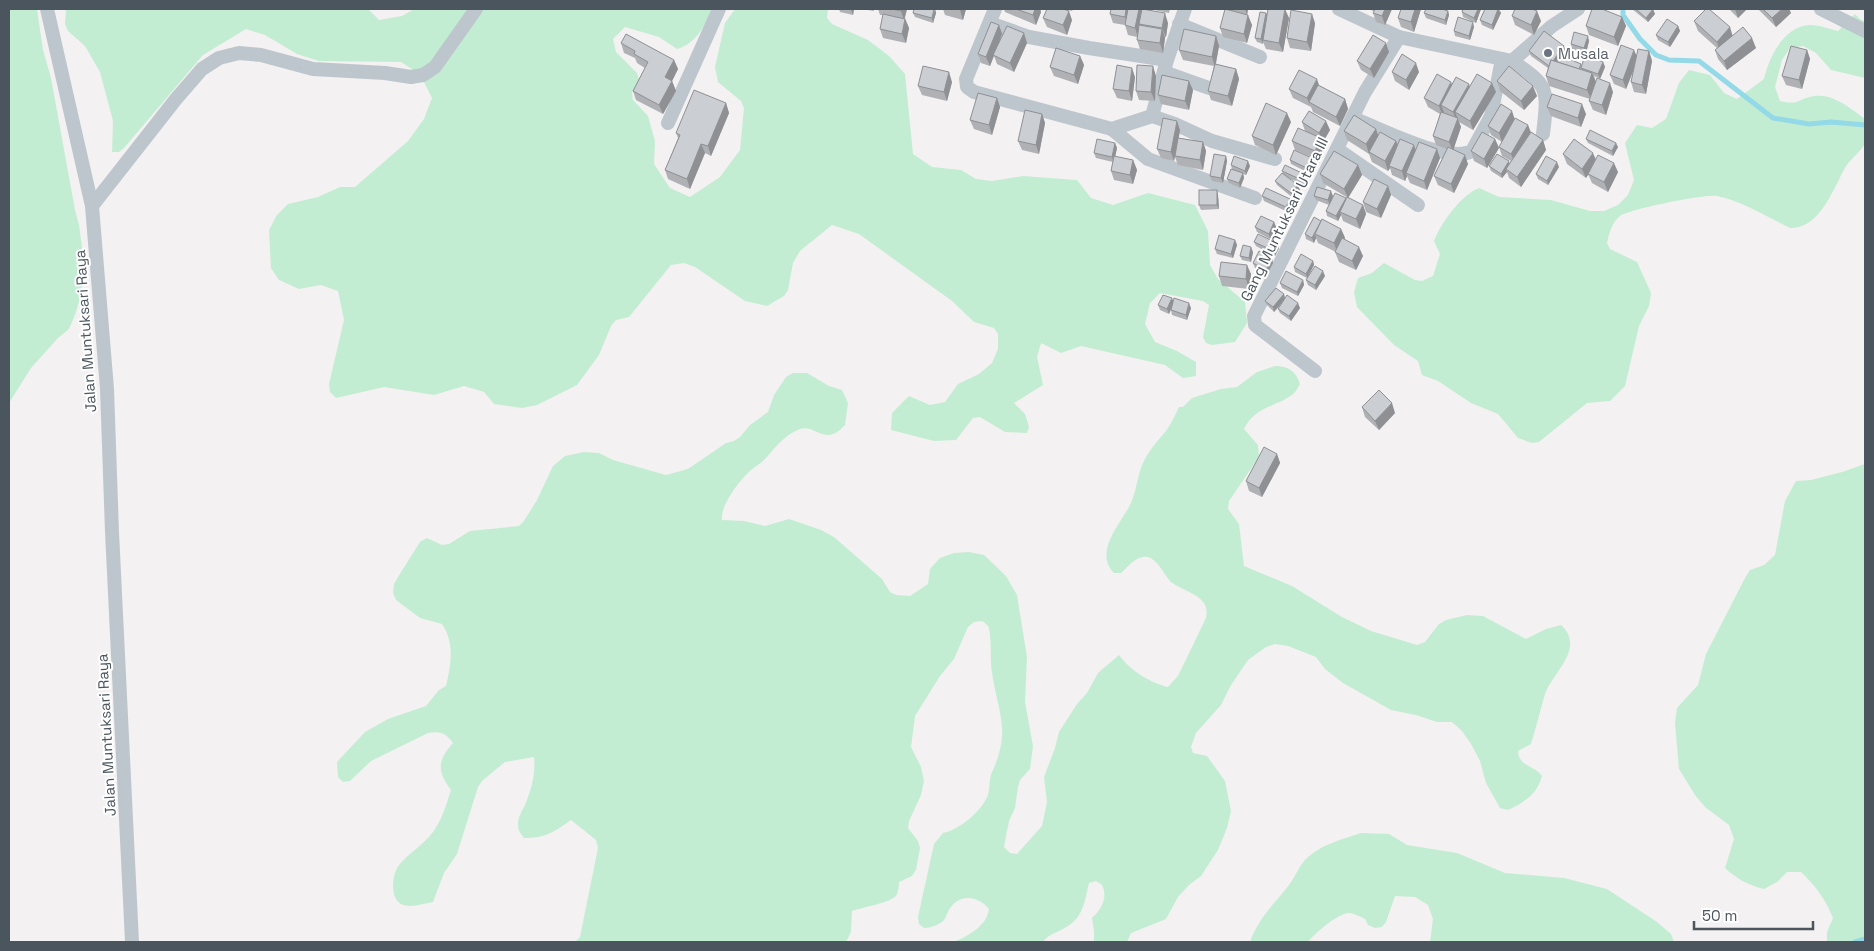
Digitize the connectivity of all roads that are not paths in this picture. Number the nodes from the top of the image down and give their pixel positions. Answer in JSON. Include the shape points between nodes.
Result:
{"nodes":[{"id":1,"x":47,"y":9,"type":"edge"},
{"id":2,"x":476,"y":9,"type":"edge"},
{"id":3,"x":720,"y":9,"type":"edge"},
{"id":4,"x":995,"y":9,"type":"edge"},
{"id":5,"x":1185,"y":9,"type":"edge"},
{"id":6,"x":1339,"y":9,"type":"edge"},
{"id":7,"x":1578,"y":9,"type":"edge"},
{"id":8,"x":1821,"y":9,"type":"edge"},
{"id":9,"x":990,"y":23,"type":"junction"},
{"id":10,"x":1179,"y":24,"type":"junction"},
{"id":11,"x":1865,"y":31,"type":"edge"},
{"id":12,"x":1399,"y":37,"type":"junction"},
{"id":13,"x":1260,"y":57,"type":"dead end"},
{"id":14,"x":1507,"y":60,"type":"junction"},
{"id":15,"x":1165,"y":66,"type":"junction"},
{"id":16,"x":1209,"y":88,"type":"edge"},
{"id":17,"x":1152,"y":116,"type":"junction"},
{"id":18,"x":1352,"y":118,"type":"junction"},
{"id":19,"x":668,"y":123,"type":"dead end"},
{"id":20,"x":1112,"y":129,"type":"junction"},
{"id":21,"x":1544,"y":134,"type":"dead end"},
{"id":22,"x":1337,"y":149,"type":"junction"},
{"id":23,"x":1275,"y":160,"type":"dead end"},
{"id":24,"x":1255,"y":198,"type":"dead end"},
{"id":25,"x":1418,"y":205,"type":"dead end"},
{"id":26,"x":92,"y":206,"type":"junction"},
{"id":27,"x":1315,"y":371,"type":"dead end"},
{"id":28,"x":132,"y":942,"type":"edge"}],
"edges":[{"from":1,"to":26,"type":"street","name":"Jalan Muntuksari Raya"},
{"from":2,"to":26,"type":"street","via":[[435,67],[411,77],[313,69],[260,55],[239,54],[219,58],[202,69]]},
{"from":3,"to":19,"type":"street"},
{"from":4,"to":9,"type":"street"},
{"from":5,"to":10,"type":"street"},
{"from":6,"to":12,"type":"street"},
{"from":7,"to":14,"type":"street"},
{"from":8,"to":11,"type":"street"},
{"from":9,"to":15,"type":"street","via":[[1029,37]]},
{"from":9,"to":20,"type":"street","via":[[966,79],[967,88]]},
{"from":10,"to":13,"type":"street"},
{"from":10,"to":15,"type":"street"},
{"from":12,"to":14,"type":"street"},
{"from":12,"to":18,"type":"street","name":"Gang Muntuksari Utara III"},
{"from":14,"to":18,"type":"street","via":[[1491,116],[1472,151],[1466,154],[1435,151]]},
{"from":14,"to":21,"type":"street","via":[[1532,74],[1545,92]]},
{"from":15,"to":16,"type":"street"},
{"from":15,"to":17,"type":"street"},
{"from":17,"to":20,"type":"street"},
{"from":17,"to":23,"type":"street","via":[[1212,141]]},
{"from":18,"to":22,"type":"street","name":"Gang Muntuksari Utara III"},
{"from":20,"to":24,"type":"street","via":[[1148,159]]},
{"from":22,"to":25,"type":"street"},
{"from":22,"to":27,"type":"street","name":"Gang Muntuksari Utara III","via":[[1254,316],[1255,325]]},
{"from":26,"to":28,"type":"street","name":"Jalan Muntuksari Raya","via":[[107,389]]}]}
